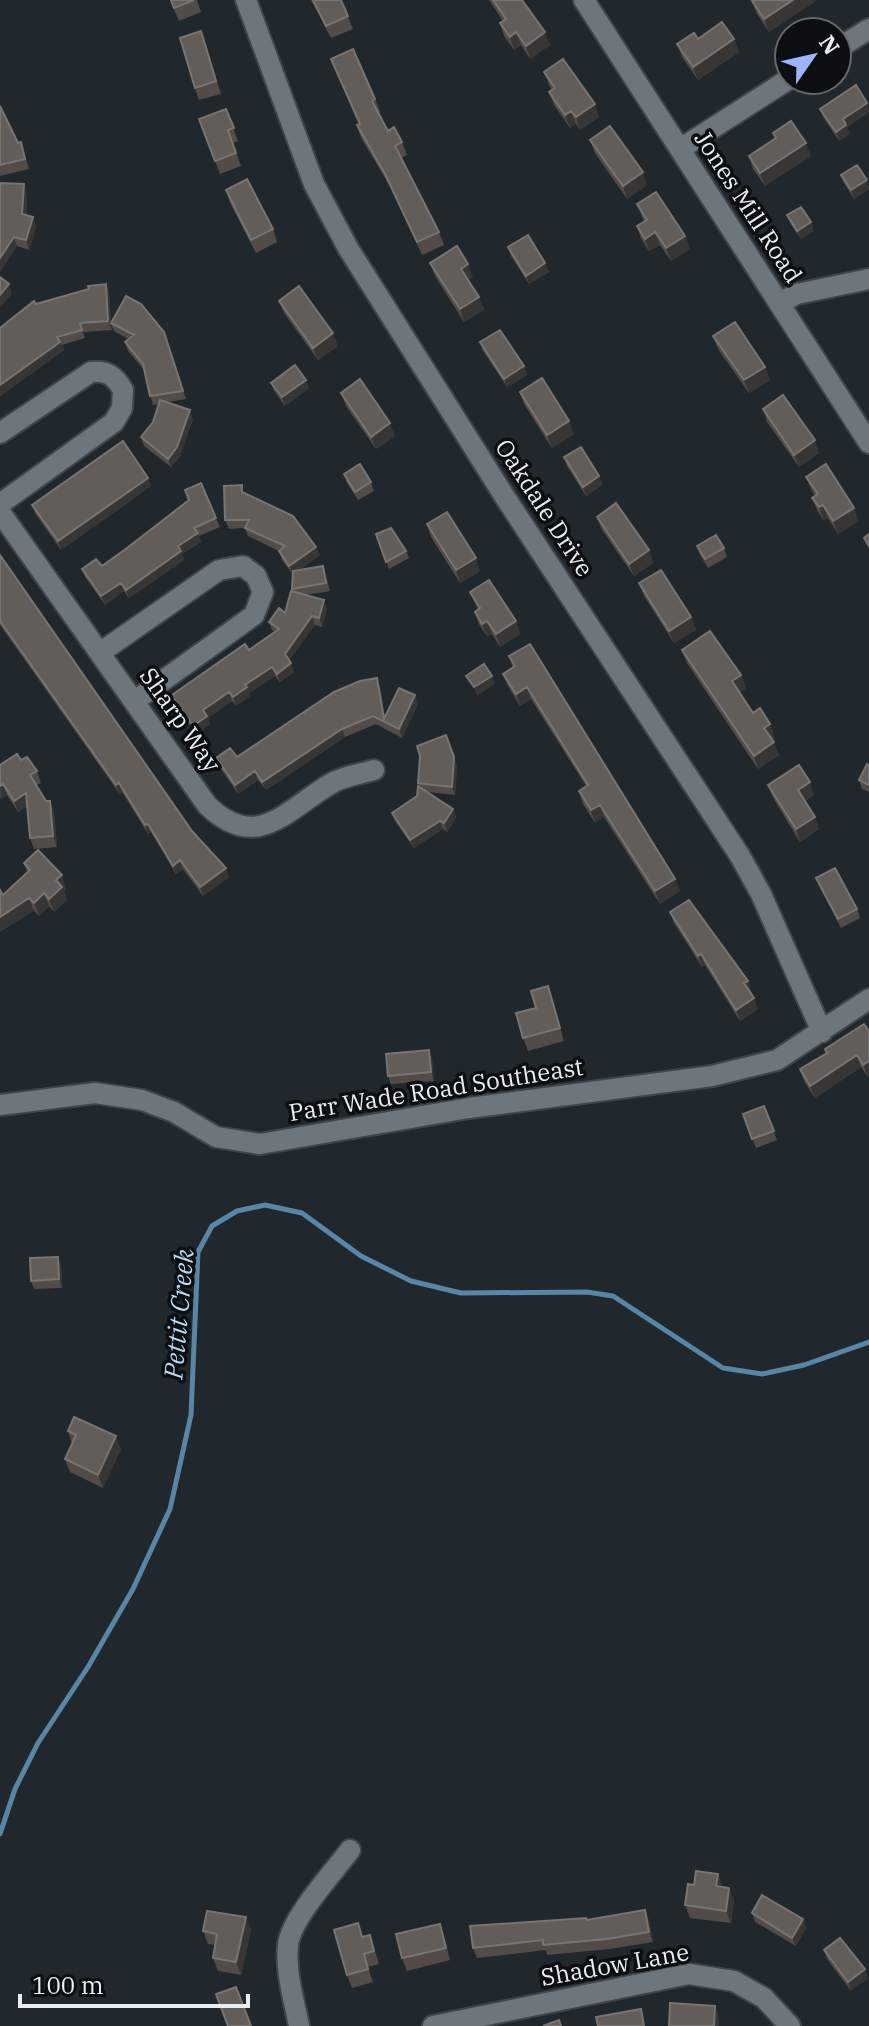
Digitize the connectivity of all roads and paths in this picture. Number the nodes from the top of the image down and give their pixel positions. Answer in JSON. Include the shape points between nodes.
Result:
{"nodes":[{"id":1,"x":246,"y":0,"type":"edge"},
{"id":2,"x":584,"y":0,"type":"edge"},
{"id":3,"x":773,"y":89,"type":"edge"},
{"id":4,"x":680,"y":149,"type":"junction"},
{"id":5,"x":869,"y":279,"type":"edge"},
{"id":6,"x":779,"y":303,"type":"junction"},
{"id":7,"x":0,"y":433,"type":"edge"},
{"id":8,"x":869,"y":443,"type":"edge"},
{"id":9,"x":0,"y":504,"type":"edge"},
{"id":10,"x":0,"y":512,"type":"edge"},
{"id":11,"x":101,"y":652,"type":"junction"},
{"id":12,"x":136,"y":700,"type":"junction"},
{"id":13,"x":374,"y":770,"type":"dead end"},
{"id":14,"x":869,"y":999,"type":"edge"},
{"id":15,"x":822,"y":1032,"type":"junction"},
{"id":16,"x":0,"y":1105,"type":"edge"},
{"id":17,"x":350,"y":1850,"type":"dead end"},
{"id":18,"x":299,"y":2026,"type":"edge"},
{"id":19,"x":433,"y":2026,"type":"edge"},
{"id":20,"x":790,"y":2026,"type":"edge"}],
"edges":[{"from":1,"to":15,"type":"street","name":"Oakdale Drive","via":[[314,184],[348,248],[740,856]]},
{"from":2,"to":4,"type":"street","name":"Jones Mill Road"},
{"from":3,"to":4,"type":"street"},
{"from":4,"to":6,"type":"street","name":"Jones Mill Road"},
{"from":5,"to":6,"type":"street","via":[[797,294]]},
{"from":6,"to":8,"type":"street","name":"Jones Mill Road"},
{"from":7,"to":9,"type":"street","via":[[91,372],[111,374],[123,390],[114,422]]},
{"from":10,"to":11,"type":"street","name":"Sharp Way"},
{"from":11,"to":12,"type":"street","name":"Sharp Way"},
{"from":11,"to":12,"type":"street","via":[[219,570],[243,566],[256,576],[263,592],[254,615]]},
{"from":12,"to":13,"type":"street","name":"Sharp Way","via":[[207,805],[234,825],[265,826],[335,781]]},
{"from":14,"to":15,"type":"street","name":"Parr Wade Road Southeast"},
{"from":15,"to":16,"type":"street","name":"Parr Wade Road Southeast","via":[[777,1060],[712,1076],[469,1108],[260,1144],[216,1137],[142,1100],[95,1093]]},
{"from":17,"to":18,"type":"street","via":[[292,1929],[289,1978]]},
{"from":19,"to":20,"type":"street","name":"Shadow Lane","via":[[689,1974],[734,1981],[764,1998]]}]}
